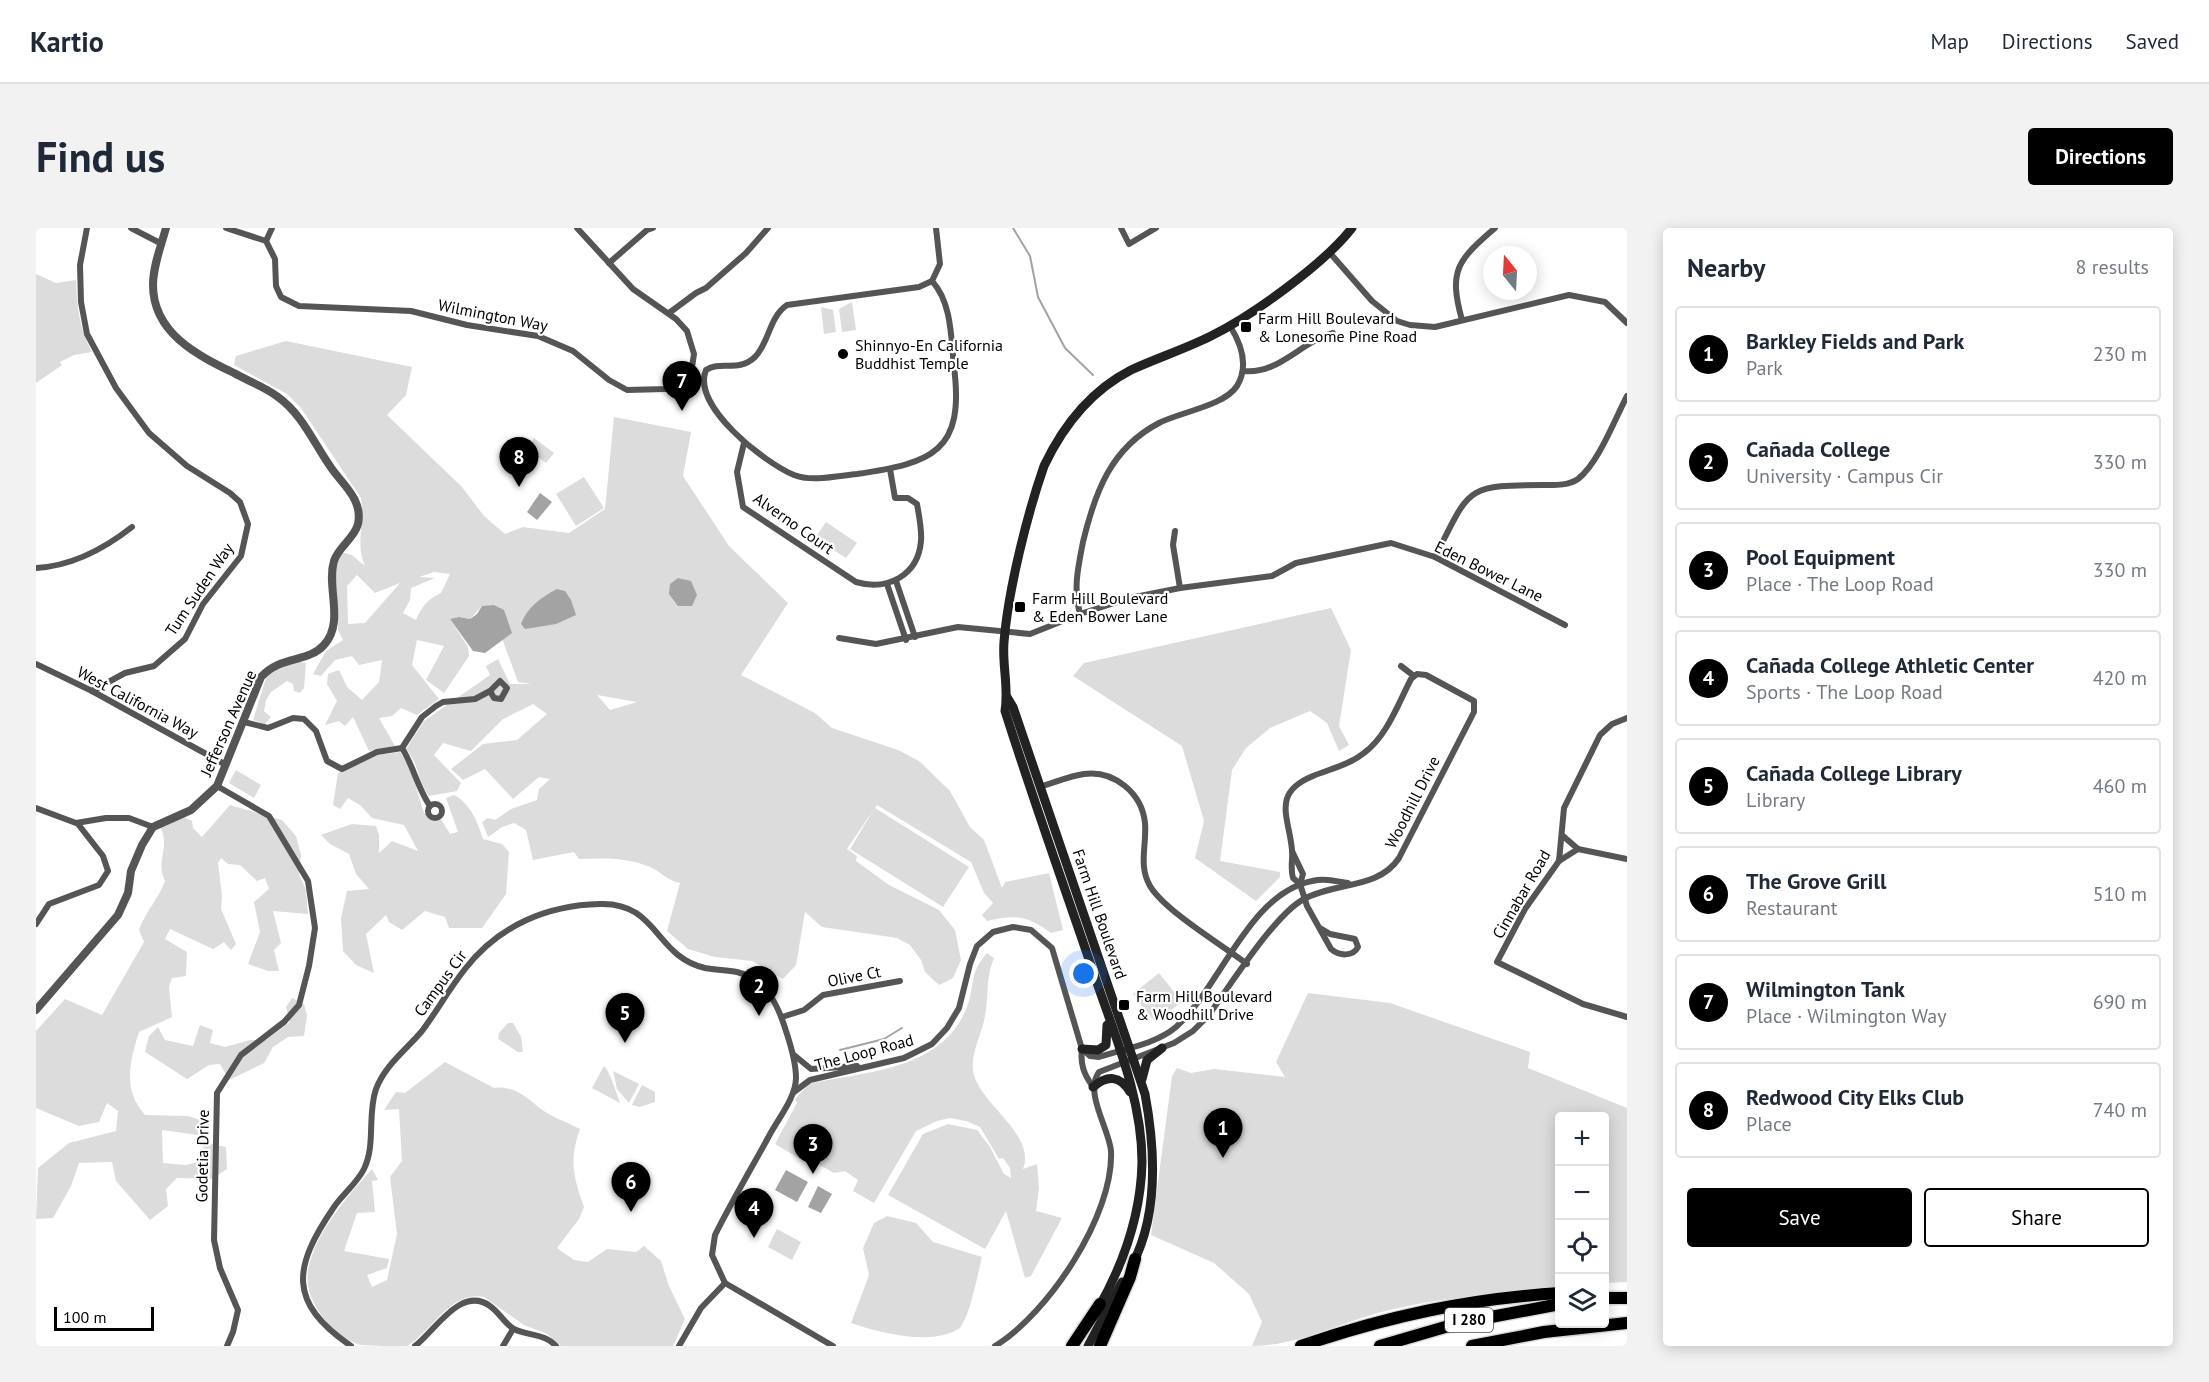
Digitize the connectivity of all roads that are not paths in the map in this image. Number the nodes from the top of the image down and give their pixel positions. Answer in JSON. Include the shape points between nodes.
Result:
{"nodes":[{"id":1,"x":87,"y":228,"type":"edge"},
{"id":2,"x":131,"y":228,"type":"edge"},
{"id":3,"x":166,"y":228,"type":"edge"},
{"id":4,"x":226,"y":228,"type":"edge"},
{"id":5,"x":272,"y":228,"type":"edge"},
{"id":6,"x":577,"y":228,"type":"edge"},
{"id":7,"x":653,"y":228,"type":"edge"},
{"id":8,"x":768,"y":228,"type":"edge"},
{"id":9,"x":936,"y":228,"type":"edge"},
{"id":10,"x":1121,"y":228,"type":"edge"},
{"id":11,"x":1156,"y":228,"type":"edge"},
{"id":12,"x":1352,"y":228,"type":"edge"},
{"id":13,"x":1495,"y":228,"type":"edge"},
{"id":14,"x":266,"y":241,"type":"junction"},
{"id":15,"x":162,"y":244,"type":"junction"},
{"id":16,"x":1330,"y":253,"type":"junction"},
{"id":17,"x":609,"y":263,"type":"junction"},
{"id":18,"x":932,"y":281,"type":"junction"},
{"id":19,"x":669,"y":313,"type":"junction"},
{"id":20,"x":1462,"y":320,"type":"junction"},
{"id":21,"x":1627,"y":323,"type":"edge"},
{"id":22,"x":1230,"y":326,"type":"junction"},
{"id":23,"x":1333,"y":333,"type":"dead end"},
{"id":24,"x":1243,"y":372,"type":"junction"},
{"id":25,"x":1627,"y":396,"type":"edge"},
{"id":26,"x":744,"y":443,"type":"junction"},
{"id":27,"x":890,"y":469,"type":"junction"},
{"id":28,"x":132,"y":527,"type":"dead end"},
{"id":29,"x":1175,"y":531,"type":"dead end"},
{"id":30,"x":1435,"y":557,"type":"junction"},
{"id":31,"x":36,"y":568,"type":"edge"},
{"id":32,"x":896,"y":581,"type":"junction"},
{"id":33,"x":887,"y":584,"type":"junction"},
{"id":34,"x":1180,"y":588,"type":"junction"},
{"id":35,"x":1080,"y":614,"type":"junction"},
{"id":36,"x":1565,"y":625,"type":"dead end"},
{"id":37,"x":1005,"y":632,"type":"junction"},
{"id":38,"x":915,"y":637,"type":"junction"},
{"id":39,"x":839,"y":638,"type":"dead end"},
{"id":40,"x":906,"y":640,"type":"junction"},
{"id":41,"x":36,"y":664,"type":"edge"},
{"id":42,"x":1401,"y":666,"type":"dead end"},
{"id":43,"x":1414,"y":676,"type":"junction"},
{"id":44,"x":92,"y":691,"type":"junction"},
{"id":45,"x":490,"y":691,"type":"dead end"},
{"id":46,"x":1007,"y":698,"type":"junction"},
{"id":47,"x":1484,"y":707,"type":"dead end"},
{"id":48,"x":1475,"y":708,"type":"junction"},
{"id":49,"x":1627,"y":718,"type":"edge"},
{"id":50,"x":244,"y":722,"type":"junction"},
{"id":51,"x":402,"y":748,"type":"junction"},
{"id":52,"x":226,"y":765,"type":"junction"},
{"id":53,"x":217,"y":786,"type":"junction"},
{"id":54,"x":1040,"y":787,"type":"junction"},
{"id":55,"x":430,"y":806,"type":"dead end"},
{"id":56,"x":36,"y":808,"type":"edge"},
{"id":57,"x":78,"y":824,"type":"junction"},
{"id":58,"x":153,"y":826,"type":"junction"},
{"id":59,"x":1563,"y":836,"type":"junction"},
{"id":60,"x":1578,"y":849,"type":"junction"},
{"id":61,"x":1292,"y":851,"type":"junction"},
{"id":62,"x":1627,"y":859,"type":"edge"},
{"id":63,"x":1559,"y":861,"type":"junction"},
{"id":64,"x":1300,"y":884,"type":"junction"},
{"id":65,"x":1352,"y":884,"type":"junction"},
{"id":66,"x":1304,"y":899,"type":"junction"},
{"id":67,"x":36,"y":924,"type":"edge"},
{"id":68,"x":1320,"y":928,"type":"junction"},
{"id":69,"x":1233,"y":953,"type":"junction"},
{"id":70,"x":1247,"y":964,"type":"junction"},
{"id":71,"x":900,"y":981,"type":"dead end"},
{"id":72,"x":1103,"y":1002,"type":"junction"},
{"id":73,"x":36,"y":1010,"type":"edge"},
{"id":74,"x":782,"y":1017,"type":"junction"},
{"id":75,"x":1627,"y":1017,"type":"edge"},
{"id":76,"x":1130,"y":1047,"type":"junction"},
{"id":77,"x":1162,"y":1047,"type":"junction"},
{"id":78,"x":1082,"y":1049,"type":"junction"},
{"id":79,"x":1120,"y":1050,"type":"junction"},
{"id":80,"x":794,"y":1055,"type":"junction"},
{"id":81,"x":1134,"y":1058,"type":"junction"},
{"id":82,"x":1124,"y":1062,"type":"junction"},
{"id":83,"x":861,"y":1066,"type":"junction"},
{"id":84,"x":1142,"y":1081,"type":"junction"},
{"id":85,"x":1093,"y":1087,"type":"junction"},
{"id":86,"x":791,"y":1096,"type":"junction"},
{"id":87,"x":1137,"y":1112,"type":"junction"},
{"id":88,"x":1135,"y":1259,"type":"junction"},
{"id":89,"x":725,"y":1283,"type":"junction"},
{"id":90,"x":1555,"y":1294,"type":"edge"},
{"id":91,"x":1609,"y":1298,"type":"edge"},
{"id":92,"x":1627,"y":1298,"type":"edge"},
{"id":93,"x":1100,"y":1304,"type":"junction"},
{"id":94,"x":1555,"y":1305,"type":"edge"},
{"id":95,"x":1627,"y":1323,"type":"edge"},
{"id":96,"x":513,"y":1329,"type":"junction"},
{"id":97,"x":227,"y":1346,"type":"edge"},
{"id":98,"x":351,"y":1346,"type":"edge"},
{"id":99,"x":415,"y":1346,"type":"edge"},
{"id":100,"x":503,"y":1346,"type":"edge"},
{"id":101,"x":556,"y":1346,"type":"edge"},
{"id":102,"x":679,"y":1346,"type":"edge"},
{"id":103,"x":833,"y":1346,"type":"edge"},
{"id":104,"x":995,"y":1346,"type":"edge"},
{"id":105,"x":1072,"y":1346,"type":"edge"},
{"id":106,"x":1077,"y":1346,"type":"edge"},
{"id":107,"x":1088,"y":1346,"type":"edge"},
{"id":108,"x":1100,"y":1346,"type":"edge"},
{"id":109,"x":1301,"y":1346,"type":"edge"},
{"id":110,"x":1380,"y":1346,"type":"edge"},
{"id":111,"x":1472,"y":1346,"type":"edge"}],
"edges":[{"from":1,"to":44,"type":"street","name":"Tum Suden Way","via":[[80,265],[81,302],[87,334],[116,388],[149,433],[187,466],[240,502],[248,524],[241,556],[203,604],[185,639],[154,666],[125,672]]},
{"from":2,"to":15,"type":"street"},
{"from":3,"to":15,"type":"street","name":"Jefferson Avenue"},
{"from":4,"to":14,"type":"street"},
{"from":5,"to":14,"type":"street"},
{"from":6,"to":17,"type":"street","name":"Wilmington Way"},
{"from":7,"to":17,"type":"street"},
{"from":8,"to":19,"type":"street","via":[[706,288]]},
{"from":9,"to":18,"type":"street","via":[[940,264]]},
{"from":10,"to":11,"type":"street","via":[[1129,244]]},
{"from":12,"to":16,"type":"main road","name":"Farm Hill Boulevard"},
{"from":13,"to":20,"type":"street","via":[[1468,251],[1456,272],[1456,298]]},
{"from":14,"to":19,"type":"street","name":"Wilmington Way","via":[[275,258],[276,286],[281,297],[290,303],[411,311],[537,336],[573,351],[627,390],[665,389],[681,381],[692,367],[692,343]]},
{"from":15,"to":50,"type":"street","name":"Jefferson Avenue","via":[[153,286],[169,332],[196,355],[285,403],[303,421],[331,468],[357,501],[358,523],[352,538],[334,559],[333,630],[315,653],[268,669],[261,677]]},
{"from":16,"to":20,"type":"street","via":[[1372,301],[1397,321],[1435,327]]},
{"from":16,"to":22,"type":"main road","name":"Farm Hill Boulevard"},
{"from":17,"to":19,"type":"street","name":"Wilmington Way","via":[[633,289]]},
{"from":18,"to":26,"type":"street","via":[[787,305],[753,358],[731,368],[709,367],[705,372],[708,392],[729,429]]},
{"from":18,"to":27,"type":"street","via":[[943,294],[946,306],[958,399],[956,414],[948,434],[934,452],[908,466]]},
{"from":20,"to":21,"type":"street","via":[[1580,295],[1605,302]]},
{"from":22,"to":24,"type":"street","via":[[1244,358]]},
{"from":22,"to":37,"type":"main road","name":"Farm Hill Boulevard","via":[[1115,380],[1089,399],[1064,429],[1037,484]]},
{"from":23,"to":24,"type":"street","via":[[1321,336],[1267,370]]},
{"from":24,"to":35,"type":"street","via":[[1236,387],[1222,398],[1160,423],[1113,461],[1093,501],[1075,578]]},
{"from":25,"to":30,"type":"street","via":[[1587,470],[1577,480],[1554,485],[1497,486],[1475,493],[1465,499]]},
{"from":26,"to":27,"type":"street","via":[[793,475],[805,478]]},
{"from":26,"to":33,"type":"street","name":"Alverno Court","via":[[736,472],[741,502],[747,511],[856,582]]},
{"from":27,"to":32,"type":"street","via":[[895,498],[908,498],[917,504],[921,539],[913,566]]},
{"from":28,"to":31,"type":"street","via":[[98,552]]},
{"from":29,"to":34,"type":"street","via":[[1173,545]]},
{"from":30,"to":34,"type":"street","name":"Eden Bower Lane","via":[[1391,543],[1296,563],[1272,576]]},
{"from":30,"to":36,"type":"street","name":"Eden Bower Lane"},
{"from":32,"to":33,"type":"street","name":"Alverno Court"},
{"from":32,"to":38,"type":"street"},
{"from":33,"to":40,"type":"street"},
{"from":34,"to":35,"type":"street","name":"Eden Bower Lane"},
{"from":35,"to":37,"type":"street","name":"Eden Bower Lane","via":[[1030,634]]},
{"from":37,"to":38,"type":"street","name":"Eden Bower Lane","via":[[958,627]]},
{"from":37,"to":46,"type":"main road","name":"Farm Hill Boulevard"},
{"from":38,"to":40,"type":"street","name":"Eden Bower Lane"},
{"from":39,"to":40,"type":"street","name":"Eden Bower Lane","via":[[876,644]]},
{"from":41,"to":44,"type":"street","name":"West California Way"},
{"from":42,"to":43,"type":"street"},
{"from":43,"to":48,"type":"street","via":[[1426,675],[1470,698]]},
{"from":43,"to":61,"type":"street","via":[[1373,745],[1352,761],[1303,780],[1288,795],[1284,808]]},
{"from":44,"to":52,"type":"street","name":"West California Way"},
{"from":45,"to":51,"type":"street","via":[[475,699],[436,706],[422,717]]},
{"from":46,"to":54,"type":"main road","name":"Farm Hill Boulevard"},
{"from":46,"to":72,"type":"main road","name":"Farm Hill Boulevard","via":[[1007,719]]},
{"from":47,"to":48,"type":"street"},
{"from":48,"to":65,"type":"street","name":"Woodhill Drive","via":[[1394,865],[1380,876]]},
{"from":49,"to":59,"type":"street","name":"Cinnabar Road","via":[[1600,735],[1564,808]]},
{"from":50,"to":51,"type":"street","via":[[268,728],[293,718],[304,719],[315,731],[327,761],[342,769],[377,752]]},
{"from":50,"to":52,"type":"street","name":"Jefferson Avenue"},
{"from":51,"to":55,"type":"street"},
{"from":52,"to":53,"type":"street","name":"Jefferson Avenue"},
{"from":53,"to":58,"type":"street","name":"Jefferson Avenue","via":[[191,810]]},
{"from":53,"to":97,"type":"street","name":"Godetia Drive","via":[[269,816],[308,881],[315,927],[299,1005],[284,1022],[241,1055],[218,1093],[214,1240],[220,1268],[238,1310]]},
{"from":54,"to":69,"type":"street","via":[[1095,774],[1127,787],[1143,813],[1143,860],[1151,887],[1165,903]]},
{"from":54,"to":76,"type":"main road","name":"Farm Hill Boulevard"},
{"from":56,"to":57,"type":"street"},
{"from":57,"to":58,"type":"street","via":[[129,818]]},
{"from":57,"to":67,"type":"street","via":[[103,856],[108,871],[99,885],[49,904]]},
{"from":58,"to":73,"type":"street","via":[[131,871],[128,893],[118,915]]},
{"from":59,"to":60,"type":"street"},
{"from":59,"to":63,"type":"street","name":"Cinnabar Road"},
{"from":60,"to":62,"type":"street"},
{"from":60,"to":63,"type":"street"},
{"from":61,"to":64,"type":"street","via":[[1303,874]]},
{"from":61,"to":64,"type":"street","via":[[1293,878]]},
{"from":63,"to":75,"type":"street","name":"Cinnabar Road","via":[[1525,909],[1497,962],[1583,1004]]},
{"from":64,"to":65,"type":"street","name":"Woodhill Drive","via":[[1318,880]]},
{"from":64,"to":66,"type":"street"},
{"from":64,"to":69,"type":"street","name":"Woodhill Drive","via":[[1269,905]]},
{"from":65,"to":66,"type":"street","name":"Woodhill Drive"},
{"from":66,"to":68,"type":"street"},
{"from":66,"to":70,"type":"street","name":"Woodhill Drive","via":[[1287,911]]},
{"from":68,"to":68,"type":"street","via":[[1333,951],[1349,955],[1358,947],[1351,937]]},
{"from":69,"to":70,"type":"street"},
{"from":69,"to":76,"type":"street","name":"Woodhill Drive","via":[[1175,1028]]},
{"from":70,"to":77,"type":"street","name":"Woodhill Drive","via":[[1208,1016],[1184,1038]]},
{"from":71,"to":74,"type":"street","name":"Olive Ct","via":[[823,995],[804,1010]]},
{"from":72,"to":78,"type":"main road","via":[[1108,1040],[1098,1050]]},
{"from":72,"to":79,"type":"main road","name":"Farm Hill Boulevard"},
{"from":74,"to":80,"type":"street","name":"Campus Cir"},
{"from":74,"to":98,"type":"street","name":"Campus Cir","via":[[774,1000],[756,980],[688,962],[674,953],[643,916],[620,905],[556,910],[499,934],[468,965],[429,1021],[383,1074],[373,1099],[365,1167],[334,1207],[307,1259],[303,1286],[308,1304],[318,1320]]},
{"from":76,"to":79,"type":"street","name":"Woodhill Drive"},
{"from":76,"to":81,"type":"main road","name":"Farm Hill Boulevard"},
{"from":77,"to":81,"type":"street","name":"Woodhill Drive"},
{"from":77,"to":84,"type":"main road","via":[[1147,1060]]},
{"from":78,"to":79,"type":"street","name":"Woodhill Drive","via":[[1099,1057]]},
{"from":78,"to":83,"type":"street","name":"The Loop Road","via":[[1052,948],[1031,930],[1013,927],[993,932],[977,946],[959,1008],[940,1036],[914,1054]]},
{"from":78,"to":85,"type":"street","name":"The Loop Road","via":[[1080,1062]]},
{"from":79,"to":82,"type":"main road","name":"Farm Hill Boulevard"},
{"from":80,"to":83,"type":"street","via":[[811,1069]]},
{"from":80,"to":86,"type":"street","name":"Campus Cir","via":[[796,1078]]},
{"from":81,"to":82,"type":"street","name":"Woodhill Drive"},
{"from":81,"to":84,"type":"main road","name":"Farm Hill Boulevard"},
{"from":82,"to":85,"type":"street","via":[[1099,1072]]},
{"from":82,"to":87,"type":"main road","name":"Farm Hill Boulevard"},
{"from":83,"to":86,"type":"street","name":"The Loop Road","via":[[810,1080]]},
{"from":84,"to":88,"type":"main road","name":"Farm Hill Boulevard","via":[[1151,1132],[1152,1176]]},
{"from":85,"to":87,"type":"main road","via":[[1108,1078],[1119,1080],[1128,1089]]},
{"from":85,"to":104,"type":"street","via":[[1110,1148],[1109,1181],[1102,1202],[1054,1292],[1030,1319]]},
{"from":86,"to":89,"type":"street","via":[[713,1242],[714,1264]]},
{"from":87,"to":93,"type":"main road","name":"Farm Hill Boulevard","via":[[1142,1164],[1136,1216],[1124,1257]]},
{"from":88,"to":107,"type":"main road","name":"Farm Hill Boulevard"},
{"from":88,"to":108,"type":"highway"},
{"from":89,"to":102,"type":"street","via":[[701,1308]]},
{"from":89,"to":103,"type":"street"},
{"from":90,"to":109,"type":"highway","via":[[1408,1313]]},
{"from":91,"to":92,"type":"highway"},
{"from":93,"to":105,"type":"highway"},
{"from":93,"to":106,"type":"main road","name":"Farm Hill Boulevard"},
{"from":94,"to":110,"type":"highway","number":"I 280","via":[[1459,1323]]},
{"from":95,"to":111,"type":"highway","number":"I 280","via":[[1544,1332]]},
{"from":96,"to":99,"type":"street","via":[[491,1306],[468,1301]]},
{"from":96,"to":100,"type":"street"},
{"from":96,"to":101,"type":"street","via":[[542,1336]]}]}
